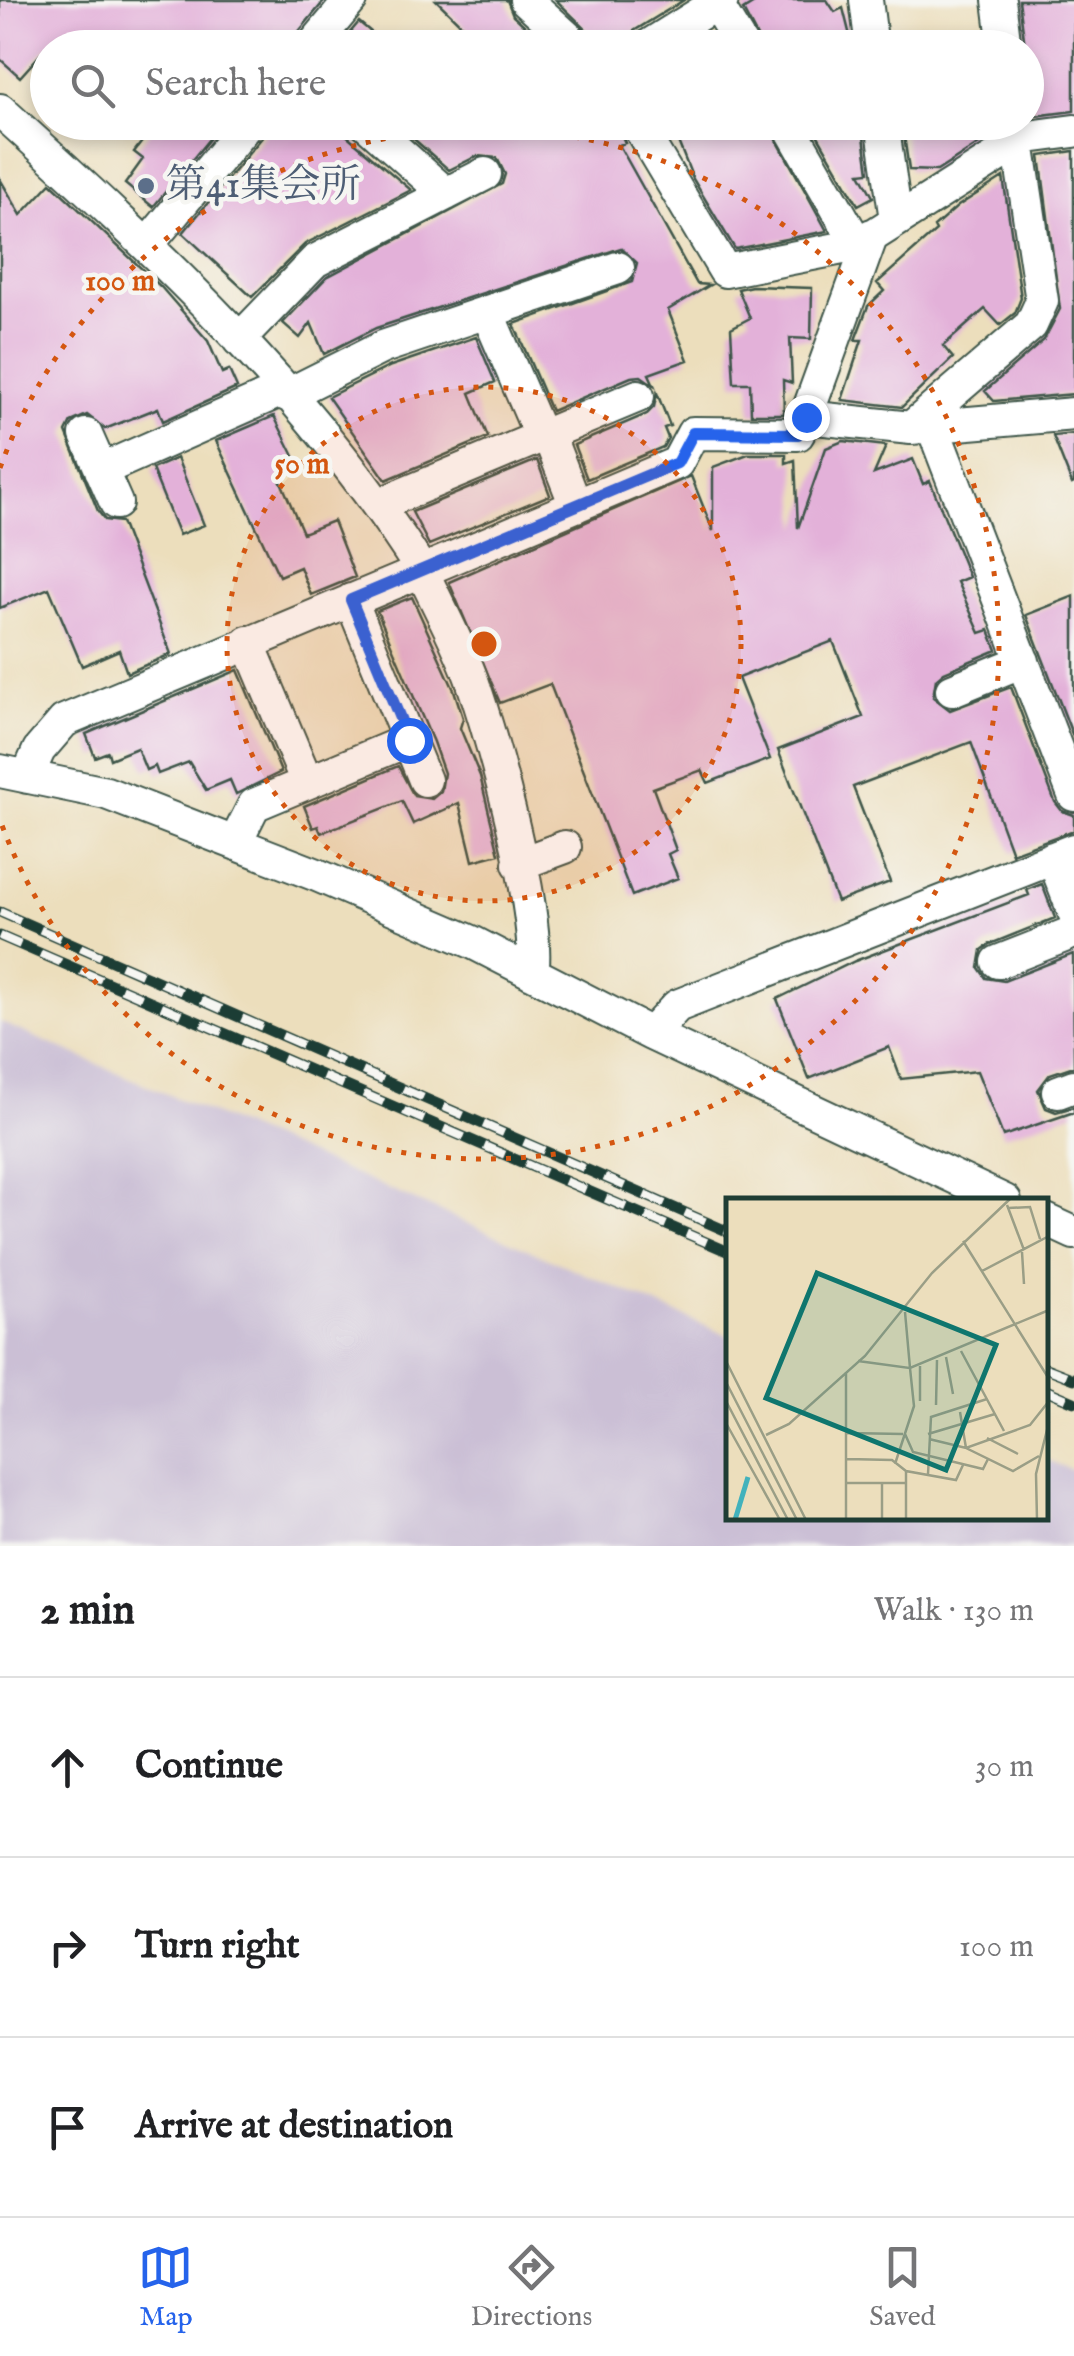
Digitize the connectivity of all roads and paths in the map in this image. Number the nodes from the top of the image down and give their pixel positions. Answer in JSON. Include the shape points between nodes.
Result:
{"nodes":[{"id":1,"x":351,"y":0,"type":"edge"},
{"id":2,"x":526,"y":0,"type":"edge"},
{"id":3,"x":866,"y":0,"type":"edge"},
{"id":4,"x":999,"y":0,"type":"edge"},
{"id":5,"x":718,"y":1,"type":"edge"},
{"id":6,"x":326,"y":30,"type":"edge"},
{"id":7,"x":559,"y":30,"type":"edge"},
{"id":8,"x":673,"y":30,"type":"edge"},
{"id":9,"x":734,"y":30,"type":"edge"},
{"id":10,"x":870,"y":30,"type":"edge"},
{"id":11,"x":1003,"y":30,"type":"edge"},
{"id":12,"x":0,"y":110,"type":"edge"},
{"id":13,"x":1074,"y":131,"type":"edge"},
{"id":14,"x":1044,"y":135,"type":"edge"},
{"id":15,"x":30,"y":137,"type":"edge"},
{"id":16,"x":33,"y":140,"type":"edge"},
{"id":17,"x":234,"y":140,"type":"edge"},
{"id":18,"x":385,"y":140,"type":"edge"},
{"id":19,"x":647,"y":140,"type":"edge"},
{"id":20,"x":801,"y":140,"type":"edge"},
{"id":21,"x":881,"y":140,"type":"edge"},
{"id":22,"x":1006,"y":140,"type":"edge"},
{"id":23,"x":1017,"y":140,"type":"edge"},
{"id":24,"x":485,"y":174,"type":"dead end"},
{"id":25,"x":446,"y":194,"type":"junction"},
{"id":26,"x":875,"y":233,"type":"junction"},
{"id":27,"x":148,"y":244,"type":"junction"},
{"id":28,"x":618,"y":268,"type":"dead end"},
{"id":29,"x":487,"y":312,"type":"junction"},
{"id":30,"x":239,"y":340,"type":"junction"},
{"id":31,"x":285,"y":392,"type":"junction"},
{"id":32,"x":638,"y":396,"type":"dead end"},
{"id":33,"x":1074,"y":414,"type":"edge"},
{"id":34,"x":806,"y":417,"type":"junction"},
{"id":35,"x":922,"y":428,"type":"junction"},
{"id":36,"x":544,"y":435,"type":"junction"},
{"id":37,"x":86,"y":436,"type":"dead end"},
{"id":38,"x":102,"y":470,"type":"junction"},
{"id":39,"x":116,"y":503,"type":"dead end"},
{"id":40,"x":380,"y":504,"type":"junction"},
{"id":41,"x":576,"y":506,"type":"junction"},
{"id":42,"x":422,"y":571,"type":"junction"},
{"id":43,"x":351,"y":600,"type":"junction"},
{"id":44,"x":248,"y":642,"type":"junction"},
{"id":45,"x":1023,"y":661,"type":"junction"},
{"id":46,"x":952,"y":690,"type":"dead end"},
{"id":47,"x":409,"y":740,"type":"junction"},
{"id":48,"x":14,"y":774,"type":"edge"},
{"id":49,"x":425,"y":780,"type":"dead end"},
{"id":50,"x":307,"y":782,"type":"junction"},
{"id":51,"x":1074,"y":796,"type":"edge"},
{"id":52,"x":235,"y":843,"type":"junction"},
{"id":53,"x":565,"y":847,"type":"dead end"},
{"id":54,"x":1063,"y":854,"type":"edge"},
{"id":55,"x":519,"y":864,"type":"junction"},
{"id":56,"x":1074,"y":912,"type":"edge"},
{"id":57,"x":1074,"y":932,"type":"edge"},
{"id":58,"x":998,"y":962,"type":"dead end"},
{"id":59,"x":532,"y":973,"type":"junction"},
{"id":60,"x":651,"y":1034,"type":"junction"},
{"id":61,"x":999,"y":1198,"type":"edge"},
{"id":62,"x":1049,"y":1222,"type":"edge"},
{"id":63,"x":1074,"y":1234,"type":"edge"}],
"edges":[{"from":1,"to":6,"type":"street"},
{"from":2,"to":7,"type":"street"},
{"from":3,"to":10,"type":"street"},
{"from":4,"to":11,"type":"street"},
{"from":5,"to":8,"type":"street"},
{"from":5,"to":9,"type":"street"},
{"from":12,"to":15,"type":"street"},
{"from":13,"to":14,"type":"street"},
{"from":16,"to":27,"type":"street"},
{"from":17,"to":27,"type":"street"},
{"from":18,"to":25,"type":"street"},
{"from":19,"to":26,"type":"street","via":[[725,272]]},
{"from":20,"to":26,"type":"street"},
{"from":21,"to":26,"type":"street"},
{"from":22,"to":26,"type":"street"},
{"from":23,"to":35,"type":"street","via":[[1042,301],[1031,324]]},
{"from":24,"to":25,"type":"street"},
{"from":25,"to":30,"type":"street","via":[[315,262]]},
{"from":26,"to":34,"type":"street"},
{"from":27,"to":30,"type":"street"},
{"from":28,"to":29,"type":"street"},
{"from":29,"to":31,"type":"street","via":[[382,347]]},
{"from":29,"to":36,"type":"street"},
{"from":30,"to":31,"type":"street"},
{"from":31,"to":38,"type":"street"},
{"from":31,"to":40,"type":"street"},
{"from":32,"to":36,"type":"street"},
{"from":33,"to":35,"type":"street"},
{"from":34,"to":35,"type":"street"},
{"from":34,"to":41,"type":"street","via":[[798,434],[693,433],[677,463]]},
{"from":35,"to":45,"type":"street"},
{"from":36,"to":40,"type":"street"},
{"from":36,"to":41,"type":"street"},
{"from":37,"to":38,"type":"street"},
{"from":38,"to":39,"type":"street"},
{"from":40,"to":42,"type":"street"},
{"from":41,"to":42,"type":"street"},
{"from":42,"to":43,"type":"street"},
{"from":42,"to":55,"type":"street","via":[[472,681]]},
{"from":43,"to":44,"type":"street"},
{"from":43,"to":47,"type":"street"},
{"from":44,"to":48,"type":"street","via":[[64,721]]},
{"from":44,"to":50,"type":"street"},
{"from":45,"to":46,"type":"street"},
{"from":45,"to":51,"type":"street"},
{"from":47,"to":49,"type":"street"},
{"from":47,"to":50,"type":"street"},
{"from":48,"to":52,"type":"street","via":[[106,793]]},
{"from":50,"to":52,"type":"street","via":[[254,805]]},
{"from":52,"to":59,"type":"street"},
{"from":53,"to":55,"type":"street"},
{"from":54,"to":56,"type":"street"},
{"from":54,"to":60,"type":"street","via":[[678,1006]]},
{"from":55,"to":59,"type":"street","via":[[536,951]]},
{"from":57,"to":58,"type":"street"},
{"from":59,"to":60,"type":"street"},
{"from":60,"to":61,"type":"street"},
{"from":62,"to":63,"type":"street"}]}
